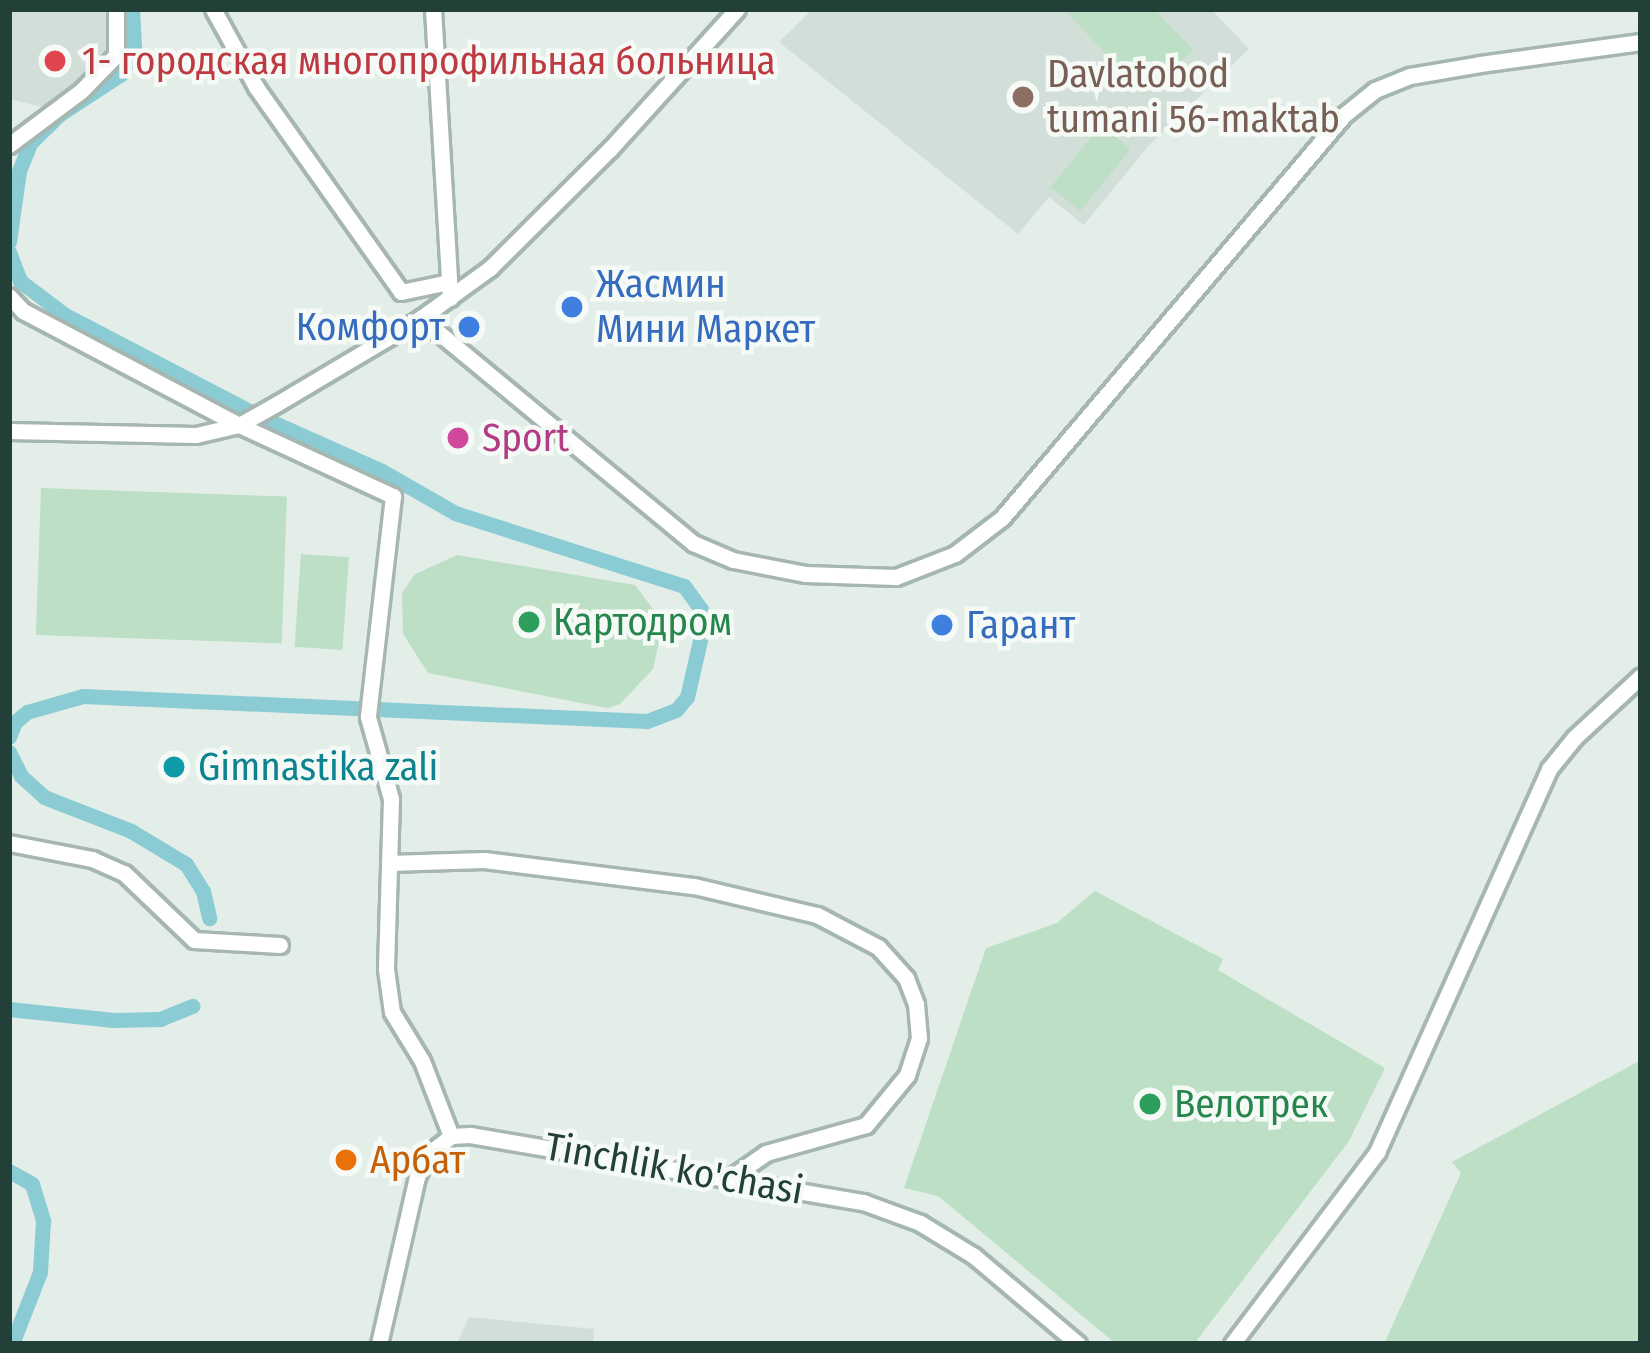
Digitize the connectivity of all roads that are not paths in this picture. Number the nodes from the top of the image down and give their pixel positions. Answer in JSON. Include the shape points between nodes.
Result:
{"nodes":[{"id":1,"x":116,"y":9,"type":"edge"},
{"id":2,"x":213,"y":9,"type":"edge"},
{"id":3,"x":433,"y":9,"type":"edge"},
{"id":4,"x":737,"y":9,"type":"edge"},
{"id":5,"x":1641,"y":42,"type":"edge"},
{"id":6,"x":9,"y":145,"type":"edge"},
{"id":7,"x":450,"y":290,"type":"junction"},
{"id":8,"x":9,"y":296,"type":"edge"},
{"id":9,"x":421,"y":318,"type":"junction"},
{"id":10,"x":244,"y":422,"type":"junction"},
{"id":11,"x":9,"y":431,"type":"edge"},
{"id":12,"x":1641,"y":676,"type":"edge"},
{"id":13,"x":9,"y":843,"type":"edge"},
{"id":14,"x":389,"y":863,"type":"junction"},
{"id":15,"x":280,"y":945,"type":"dead end"},
{"id":16,"x":451,"y":1136,"type":"junction"},
{"id":17,"x":730,"y":1178,"type":"junction"},
{"id":18,"x":379,"y":1344,"type":"edge"},
{"id":19,"x":1078,"y":1344,"type":"edge"},
{"id":20,"x":1232,"y":1344,"type":"edge"}],
"edges":[{"from":1,"to":6,"type":"street","via":[[116,56]]},
{"from":2,"to":7,"type":"street","via":[[256,87],[401,292]]},
{"from":3,"to":7,"type":"street"},
{"from":4,"to":7,"type":"street","via":[[490,268]]},
{"from":5,"to":9,"type":"street","via":[[1463,67],[1375,90],[1344,115],[1002,518],[955,554],[896,577],[805,574],[692,543]]},
{"from":7,"to":9,"type":"street"},
{"from":8,"to":10,"type":"street","via":[[23,311]]},
{"from":9,"to":10,"type":"street"},
{"from":10,"to":11,"type":"street","via":[[196,435]]},
{"from":10,"to":14,"type":"street","via":[[393,496],[368,727],[390,780]]},
{"from":12,"to":20,"type":"street","via":[[1550,769],[1376,1152]]},
{"from":13,"to":15,"type":"street","via":[[124,873],[194,940]]},
{"from":14,"to":16,"type":"street","via":[[392,1012],[422,1060]]},
{"from":14,"to":17,"type":"street","via":[[484,860],[694,886],[817,916],[878,947],[906,978],[916,1004],[919,1038],[907,1075],[866,1125],[766,1153]]},
{"from":16,"to":17,"type":"street","name":"Tinchlik ko'chasi"},
{"from":16,"to":18,"type":"street","via":[[427,1155],[417,1177]]},
{"from":17,"to":19,"type":"street","name":"Tinchlik ko'chasi","via":[[863,1202],[920,1223],[974,1256]]}]}
